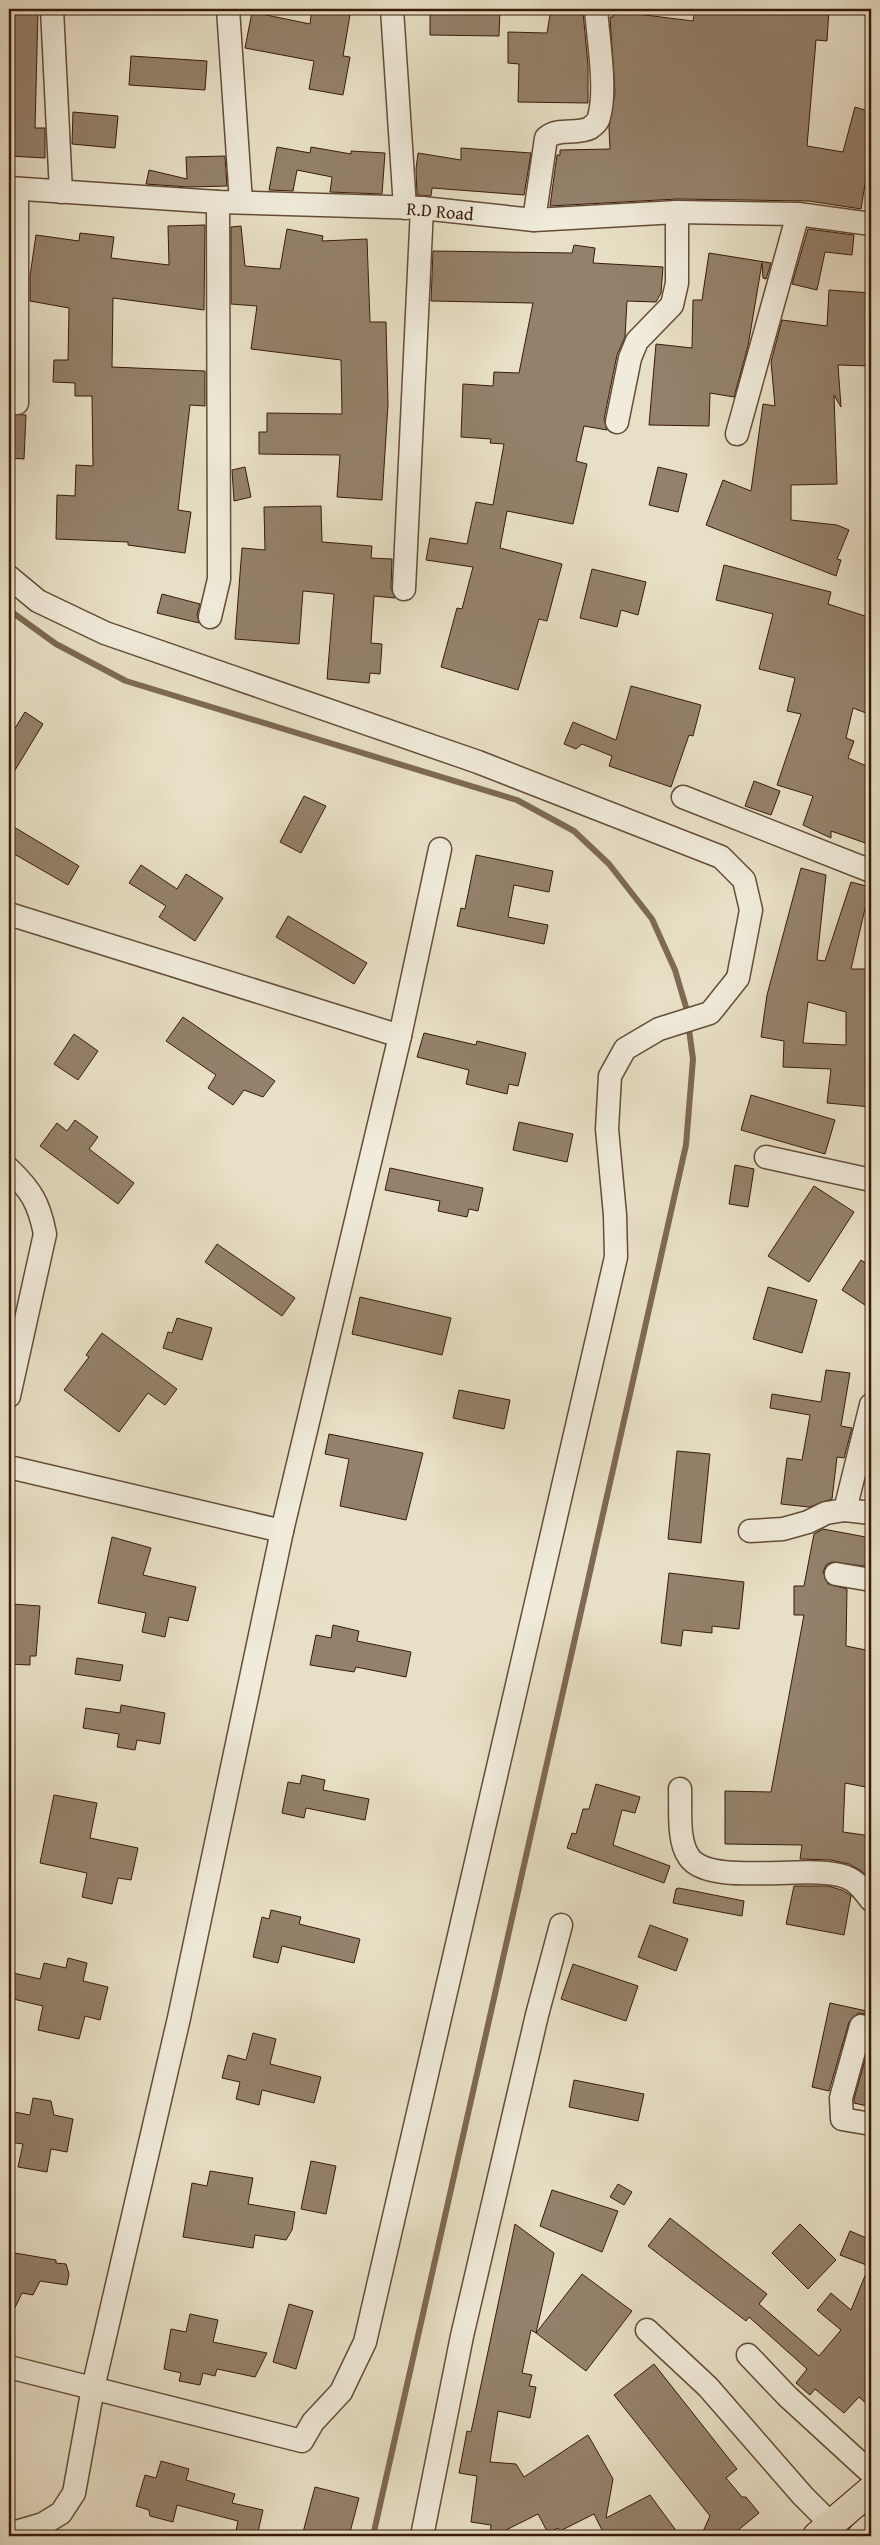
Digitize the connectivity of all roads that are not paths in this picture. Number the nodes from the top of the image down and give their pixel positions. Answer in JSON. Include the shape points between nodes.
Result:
{"nodes":[{"id":1,"x":52,"y":9,"type":"edge"},
{"id":2,"x":228,"y":9,"type":"edge"},
{"id":3,"x":392,"y":9,"type":"edge"},
{"id":4,"x":596,"y":9,"type":"edge"},
{"id":5,"x":13,"y":189,"type":"edge"},
{"id":6,"x":61,"y":192,"type":"junction"},
{"id":7,"x":218,"y":202,"type":"junction"},
{"id":8,"x":241,"y":202,"type":"junction"},
{"id":9,"x":413,"y":208,"type":"junction"},
{"id":10,"x":677,"y":212,"type":"junction"},
{"id":11,"x":798,"y":214,"type":"junction"},
{"id":12,"x":534,"y":220,"type":"junction"},
{"id":13,"x":871,"y":224,"type":"edge"},
{"id":14,"x":16,"y":403,"type":"dead end"},
{"id":15,"x":617,"y":422,"type":"dead end"},
{"id":16,"x":737,"y":434,"type":"dead end"},
{"id":17,"x":9,"y":577,"type":"edge"},
{"id":18,"x":404,"y":589,"type":"dead end"},
{"id":19,"x":210,"y":617,"type":"dead end"},
{"id":20,"x":683,"y":797,"type":"dead end"},
{"id":21,"x":440,"y":849,"type":"dead end"},
{"id":22,"x":871,"y":871,"type":"edge"},
{"id":23,"x":9,"y":914,"type":"edge"},
{"id":24,"x":400,"y":1036,"type":"junction"},
{"id":25,"x":766,"y":1157,"type":"dead end"},
{"id":26,"x":9,"y":1169,"type":"edge"},
{"id":27,"x":871,"y":1180,"type":"edge"},
{"id":28,"x":9,"y":1396,"type":"edge"},
{"id":29,"x":871,"y":1405,"type":"edge"},
{"id":30,"x":9,"y":1467,"type":"edge"},
{"id":31,"x":845,"y":1510,"type":"junction"},
{"id":32,"x":871,"y":1513,"type":"edge"},
{"id":33,"x":282,"y":1530,"type":"junction"},
{"id":34,"x":750,"y":1531,"type":"dead end"},
{"id":35,"x":836,"y":1574,"type":"dead end"},
{"id":36,"x":871,"y":1580,"type":"edge"},
{"id":37,"x":680,"y":1789,"type":"dead end"},
{"id":38,"x":871,"y":1900,"type":"edge"},
{"id":39,"x":561,"y":1925,"type":"dead end"},
{"id":40,"x":861,"y":2026,"type":"dead end"},
{"id":41,"x":871,"y":2124,"type":"edge"},
{"id":42,"x":647,"y":2330,"type":"dead end"},
{"id":43,"x":748,"y":2355,"type":"dead end"},
{"id":44,"x":9,"y":2367,"type":"edge"},
{"id":45,"x":93,"y":2388,"type":"junction"},
{"id":46,"x":871,"y":2474,"type":"edge"},
{"id":47,"x":871,"y":2490,"type":"edge"},
{"id":48,"x":871,"y":2528,"type":"edge"},
{"id":49,"x":825,"y":2531,"type":"edge"},
{"id":50,"x":9,"y":2534,"type":"edge"},
{"id":51,"x":422,"y":2536,"type":"edge"},
{"id":52,"x":862,"y":2536,"type":"edge"}],
"edges":[{"from":1,"to":6,"type":"street"},
{"from":2,"to":8,"type":"street"},
{"from":3,"to":9,"type":"street"},
{"from":4,"to":12,"type":"street","via":[[601,91],[599,117],[587,130],[551,133],[546,138]]},
{"from":5,"to":6,"type":"street","name":"R.D Road"},
{"from":5,"to":14,"type":"street"},
{"from":6,"to":7,"type":"street","name":"R.D Road"},
{"from":7,"to":8,"type":"street","name":"R.D Road"},
{"from":7,"to":19,"type":"street","via":[[219,579]]},
{"from":8,"to":9,"type":"street","name":"R.D Road"},
{"from":9,"to":12,"type":"street","name":"R.D Road"},
{"from":9,"to":18,"type":"street"},
{"from":10,"to":11,"type":"street","name":"R.D Road"},
{"from":10,"to":12,"type":"street","name":"R.D Road"},
{"from":10,"to":15,"type":"street","via":[[677,283],[672,304],[637,341],[630,358]]},
{"from":11,"to":13,"type":"street","name":"R.D Road"},
{"from":11,"to":16,"type":"street"},
{"from":17,"to":45,"type":"street","via":[[38,600],[105,634],[478,762],[721,857],[744,880],[751,910],[738,978],[710,1013],[659,1029],[625,1049],[610,1076],[607,1129],[616,1215],[616,1257],[365,2342],[341,2392],[313,2422],[302,2441]]},
{"from":20,"to":22,"type":"street"},
{"from":21,"to":24,"type":"street"},
{"from":23,"to":24,"type":"street"},
{"from":24,"to":33,"type":"street"},
{"from":25,"to":27,"type":"street"},
{"from":26,"to":28,"type":"street","via":[[26,1185],[40,1208],[46,1234]]},
{"from":29,"to":31,"type":"street"},
{"from":30,"to":33,"type":"street"},
{"from":31,"to":32,"type":"street"},
{"from":31,"to":34,"type":"street","via":[[826,1513],[782,1529]]},
{"from":33,"to":45,"type":"street","via":[[179,2018]]},
{"from":35,"to":36,"type":"street"},
{"from":37,"to":38,"type":"street","via":[[683,1840],[689,1858],[702,1867],[720,1872],[846,1876],[861,1886]]},
{"from":39,"to":51,"type":"street","via":[[462,2336]]},
{"from":40,"to":41,"type":"street","via":[[841,2098],[842,2119]]},
{"from":42,"to":49,"type":"street","via":[[708,2387],[803,2496]]},
{"from":43,"to":46,"type":"street"},
{"from":44,"to":45,"type":"street"},
{"from":45,"to":50,"type":"street","via":[[74,2493],[61,2513],[43,2524]]},
{"from":47,"to":49,"type":"main road"},
{"from":48,"to":52,"type":"main road"}]}
